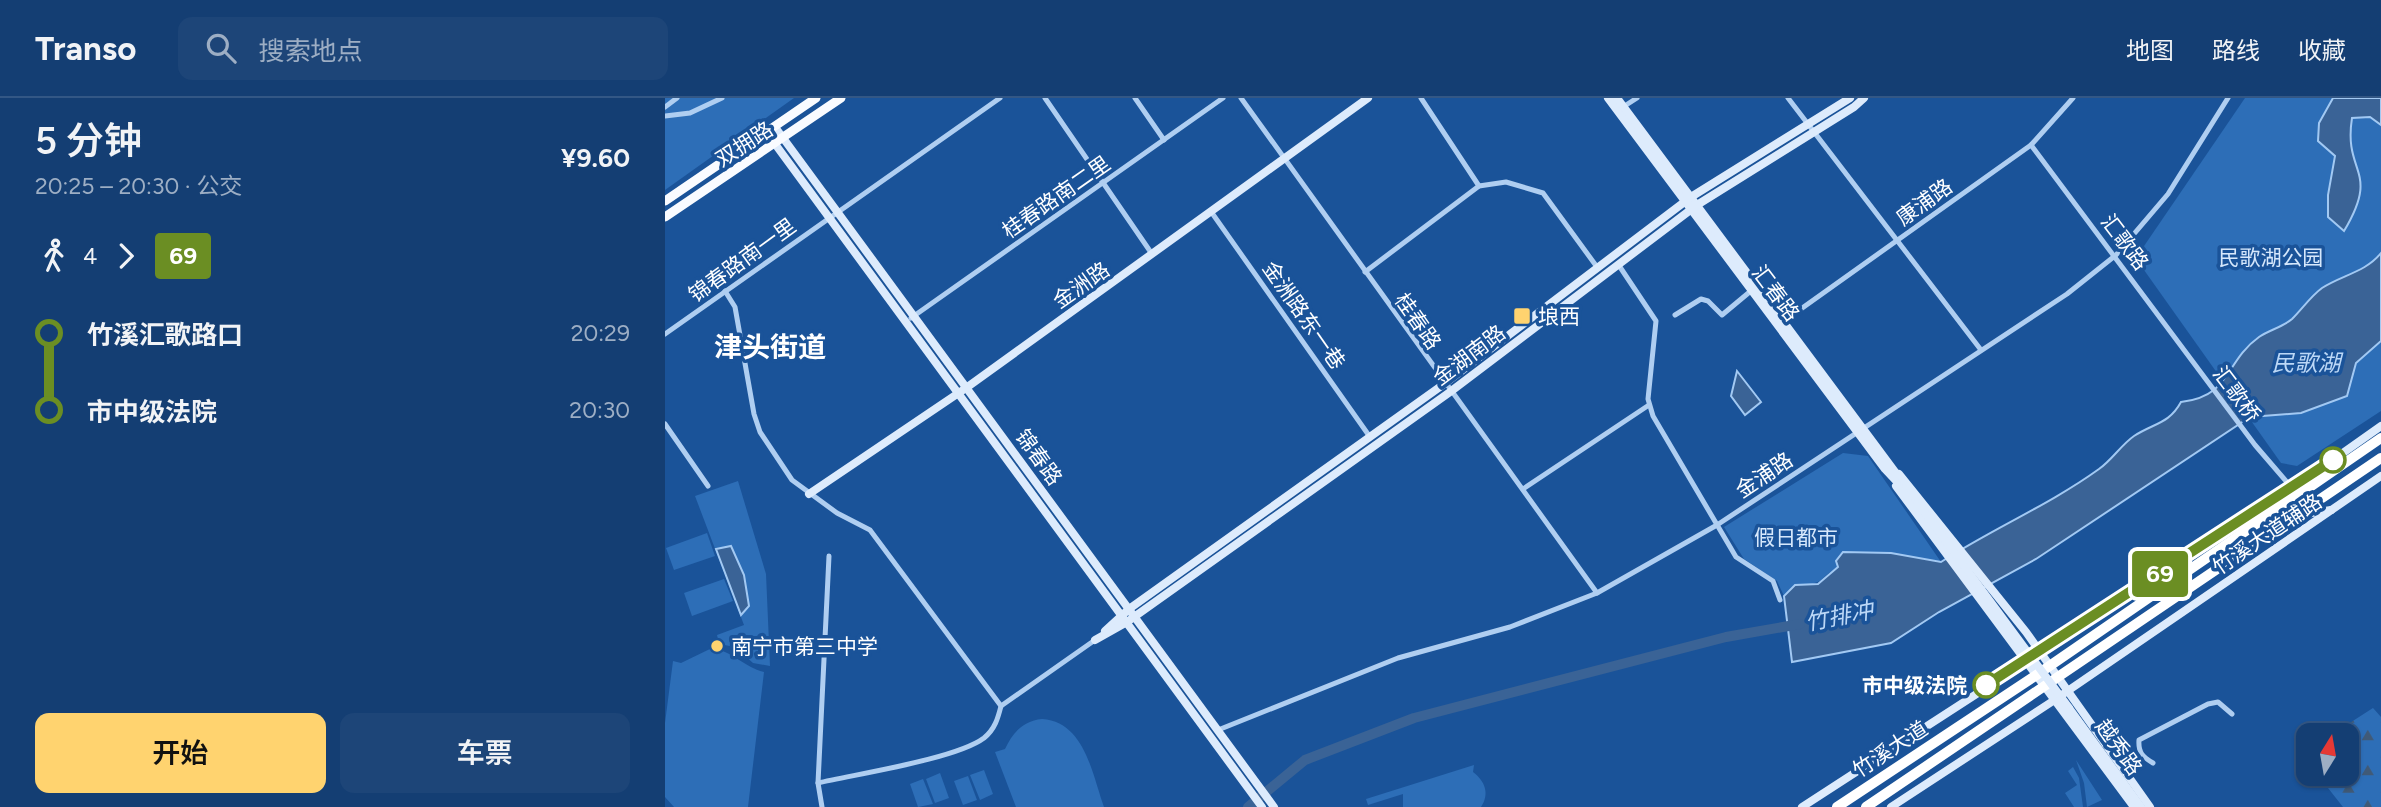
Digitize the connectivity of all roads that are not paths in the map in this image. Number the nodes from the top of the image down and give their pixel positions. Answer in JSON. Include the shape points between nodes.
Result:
{"nodes":[{"id":1,"x":677,"y":98,"type":"edge"},
{"id":2,"x":722,"y":98,"type":"edge"},
{"id":3,"x":817,"y":98,"type":"edge"},
{"id":4,"x":841,"y":98,"type":"edge"},
{"id":5,"x":1000,"y":98,"type":"edge"},
{"id":6,"x":1045,"y":98,"type":"edge"},
{"id":7,"x":1135,"y":98,"type":"edge"},
{"id":8,"x":1223,"y":98,"type":"edge"},
{"id":9,"x":1241,"y":98,"type":"edge"},
{"id":10,"x":1368,"y":98,"type":"edge"},
{"id":11,"x":1421,"y":98,"type":"edge"},
{"id":12,"x":1608,"y":98,"type":"edge"},
{"id":13,"x":1617,"y":98,"type":"edge"},
{"id":14,"x":1637,"y":98,"type":"edge"},
{"id":15,"x":1789,"y":98,"type":"edge"},
{"id":16,"x":1850,"y":98,"type":"edge"},
{"id":17,"x":1864,"y":98,"type":"edge"},
{"id":18,"x":2073,"y":98,"type":"edge"},
{"id":19,"x":2228,"y":98,"type":"edge"},
{"id":20,"x":665,"y":107,"type":"edge"},
{"id":21,"x":1623,"y":107,"type":"junction"},
{"id":22,"x":665,"y":117,"type":"edge"},
{"id":23,"x":1810,"y":128,"type":"junction"},
{"id":24,"x":771,"y":130,"type":"junction"},
{"id":25,"x":1164,"y":140,"type":"junction"},
{"id":26,"x":780,"y":142,"type":"junction"},
{"id":27,"x":2031,"y":145,"type":"junction"},
{"id":28,"x":1285,"y":161,"type":"junction"},
{"id":29,"x":1103,"y":183,"type":"junction"},
{"id":30,"x":1479,"y":186,"type":"junction"},
{"id":31,"x":665,"y":201,"type":"edge"},
{"id":32,"x":1691,"y":203,"type":"junction"},
{"id":33,"x":832,"y":213,"type":"junction"},
{"id":34,"x":1212,"y":213,"type":"junction"},
{"id":35,"x":665,"y":217,"type":"edge"},
{"id":36,"x":1897,"y":241,"type":"junction"},
{"id":37,"x":2116,"y":254,"type":"junction"},
{"id":38,"x":1153,"y":255,"type":"junction"},
{"id":39,"x":1615,"y":260,"type":"junction"},
{"id":40,"x":1597,"y":267,"type":"junction"},
{"id":41,"x":1365,"y":272,"type":"junction"},
{"id":42,"x":1752,"y":290,"type":"junction"},
{"id":43,"x":725,"y":292,"type":"junction"},
{"id":44,"x":1675,"y":315,"type":"dead end"},
{"id":45,"x":910,"y":319,"type":"junction"},
{"id":46,"x":1784,"y":321,"type":"junction"},
{"id":47,"x":665,"y":334,"type":"edge"},
{"id":48,"x":1981,"y":350,"type":"junction"},
{"id":49,"x":2193,"y":360,"type":"joint"},
{"id":50,"x":1444,"y":384,"type":"junction"},
{"id":51,"x":962,"y":390,"type":"junction"},
{"id":52,"x":1450,"y":392,"type":"junction"},
{"id":53,"x":1649,"y":405,"type":"junction"},
{"id":54,"x":665,"y":424,"type":"edge"},
{"id":55,"x":2381,"y":426,"type":"edge"},
{"id":56,"x":1860,"y":428,"type":"junction"},
{"id":57,"x":1370,"y":437,"type":"junction"},
{"id":58,"x":2381,"y":438,"type":"edge"},
{"id":59,"x":2381,"y":458,"type":"edge"},
{"id":60,"x":1888,"y":467,"type":"junction"},
{"id":61,"x":2381,"y":476,"type":"edge"},
{"id":62,"x":2316,"y":483,"type":"junction"},
{"id":63,"x":708,"y":486,"type":"dead end"},
{"id":64,"x":2292,"y":488,"type":"junction"},
{"id":65,"x":1523,"y":489,"type":"junction"},
{"id":66,"x":809,"y":494,"type":"junction"},
{"id":67,"x":2279,"y":498,"type":"junction"},
{"id":68,"x":2332,"y":510,"type":"junction"},
{"id":69,"x":2299,"y":514,"type":"junction"},
{"id":70,"x":1717,"y":525,"type":"junction"},
{"id":71,"x":829,"y":556,"type":"dead end"},
{"id":72,"x":1597,"y":593,"type":"junction"},
{"id":73,"x":1780,"y":600,"type":"dead end"},
{"id":74,"x":1128,"y":616,"type":"junction"},
{"id":75,"x":1095,"y":640,"type":"joint"},
{"id":76,"x":2040,"y":652,"type":"junction"},
{"id":77,"x":2024,"y":661,"type":"junction"},
{"id":78,"x":2049,"y":666,"type":"junction"},
{"id":79,"x":2035,"y":676,"type":"junction"},
{"id":80,"x":2058,"y":676,"type":"junction"},
{"id":81,"x":2043,"y":688,"type":"junction"},
{"id":82,"x":2067,"y":691,"type":"junction"},
{"id":83,"x":2053,"y":701,"type":"junction"},
{"id":84,"x":1001,"y":706,"type":"junction"},
{"id":85,"x":2069,"y":708,"type":"joint"},
{"id":86,"x":2232,"y":714,"type":"dead end"},
{"id":87,"x":1218,"y":730,"type":"junction"},
{"id":88,"x":1230,"y":755,"type":"junction"},
{"id":89,"x":2153,"y":762,"type":"dead end"},
{"id":90,"x":818,"y":783,"type":"junction"},
{"id":91,"x":822,"y":807,"type":"edge"},
{"id":92,"x":1262,"y":807,"type":"edge"},
{"id":93,"x":1274,"y":807,"type":"edge"},
{"id":94,"x":1802,"y":807,"type":"edge"},
{"id":95,"x":1837,"y":807,"type":"edge"},
{"id":96,"x":1866,"y":807,"type":"edge"},
{"id":97,"x":1891,"y":807,"type":"edge"},
{"id":98,"x":2134,"y":807,"type":"edge"},
{"id":99,"x":2141,"y":807,"type":"edge"},
{"id":100,"x":2150,"y":807,"type":"edge"}],
"edges":[{"from":1,"to":20,"type":"street"},
{"from":2,"to":22,"type":"street","via":[[690,113]]},
{"from":3,"to":24,"type":"main road","name":"双拥路"},
{"from":4,"to":26,"type":"main road","name":"双拥路"},
{"from":5,"to":33,"type":"street","name":"锦春路南一里"},
{"from":6,"to":29,"type":"street"},
{"from":7,"to":25,"type":"street"},
{"from":8,"to":25,"type":"street","name":"桂春路南二里"},
{"from":9,"to":28,"type":"street","name":"桂春路"},
{"from":10,"to":28,"type":"main road","name":"金洲路"},
{"from":11,"to":30,"type":"street"},
{"from":12,"to":32,"type":"main road","name":"汇春路"},
{"from":13,"to":21,"type":"main road","name":"汇春路"},
{"from":14,"to":21,"type":"street"},
{"from":15,"to":23,"type":"street"},
{"from":16,"to":23,"type":"main road","name":"金湖南路"},
{"from":17,"to":23,"type":"main road","name":"金湖南路"},
{"from":18,"to":27,"type":"street","name":"康浦路"},
{"from":19,"to":37,"type":"street","name":"金浦路","via":[[2168,194]]},
{"from":21,"to":32,"type":"main road","name":"汇春路"},
{"from":23,"to":32,"type":"main road","name":"金湖南路"},
{"from":23,"to":36,"type":"street"},
{"from":24,"to":26,"type":"main road","name":"锦春路"},
{"from":24,"to":31,"type":"main road","name":"双拥路"},
{"from":25,"to":29,"type":"street","name":"桂春路南二里"},
{"from":26,"to":33,"type":"main road","name":"锦春路"},
{"from":26,"to":35,"type":"main road","name":"双拥路"},
{"from":27,"to":36,"type":"street","name":"康浦路"},
{"from":27,"to":37,"type":"street","name":"汇歌路"},
{"from":28,"to":34,"type":"main road","name":"金洲路"},
{"from":28,"to":41,"type":"street","name":"桂春路"},
{"from":29,"to":38,"type":"street"},
{"from":29,"to":45,"type":"street","name":"桂春路南二里"},
{"from":30,"to":40,"type":"street","via":[[1506,182],[1543,193]]},
{"from":30,"to":41,"type":"street"},
{"from":32,"to":39,"type":"main road","name":"金湖南路"},
{"from":32,"to":42,"type":"main road","name":"汇春路"},
{"from":32,"to":46,"type":"main road","name":"汇春路"},
{"from":33,"to":43,"type":"street","name":"锦春路南一里"},
{"from":33,"to":45,"type":"main road","name":"锦春路"},
{"from":34,"to":38,"type":"main road","name":"金洲路"},
{"from":34,"to":57,"type":"street","name":"金洲路东一巷"},
{"from":36,"to":46,"type":"street","name":"康浦路"},
{"from":36,"to":48,"type":"street"},
{"from":37,"to":48,"type":"street","name":"金浦路","via":[[2067,294]]},
{"from":37,"to":49,"type":"street","name":"汇歌路"},
{"from":38,"to":51,"type":"main road","name":"金洲路"},
{"from":39,"to":40,"type":"main road","name":"金湖南路"},
{"from":39,"to":52,"type":"main road","name":"金湖南路"},
{"from":39,"to":53,"type":"street","via":[[1656,321]]},
{"from":40,"to":50,"type":"main road","name":"金湖南路"},
{"from":41,"to":50,"type":"street","name":"桂春路"},
{"from":42,"to":44,"type":"street","via":[[1722,315],[1702,299]]},
{"from":42,"to":56,"type":"main road","name":"汇春路"},
{"from":43,"to":47,"type":"street","name":"锦春路南一里"},
{"from":43,"to":66,"type":"street","via":[[735,307],[760,432],[792,480]]},
{"from":45,"to":51,"type":"main road","name":"锦春路"},
{"from":46,"to":56,"type":"main road","name":"汇春路"},
{"from":48,"to":56,"type":"street","name":"金浦路"},
{"from":49,"to":64,"type":"street","name":"汇歌桥"},
{"from":50,"to":52,"type":"street","name":"桂春路"},
{"from":50,"to":57,"type":"main road","name":"金湖南路"},
{"from":51,"to":66,"type":"main road","name":"金洲路"},
{"from":51,"to":74,"type":"main road","name":"锦春路"},
{"from":52,"to":65,"type":"street","name":"桂春路"},
{"from":52,"to":74,"type":"main road","name":"金湖南路"},
{"from":53,"to":65,"type":"street"},
{"from":53,"to":70,"type":"street"},
{"from":54,"to":63,"type":"street"},
{"from":55,"to":64,"type":"main road"},
{"from":56,"to":60,"type":"main road","name":"汇春路"},
{"from":56,"to":70,"type":"street","name":"金浦路"},
{"from":57,"to":74,"type":"main road","name":"金湖南路"},
{"from":58,"to":62,"type":"highway","name":"竹溪大道"},
{"from":59,"to":69,"type":"highway","name":"竹溪大道"},
{"from":60,"to":76,"type":"main road","via":[[1950,536]]},
{"from":60,"to":77,"type":"main road","via":[[1937,543]]},
{"from":60,"to":85,"type":"main road","name":"汇春路","bridge":true},
{"from":61,"to":68,"type":"main road","name":"竹溪大道辅路"},
{"from":62,"to":67,"type":"main road"},
{"from":62,"to":78,"type":"highway","name":"竹溪大道"},
{"from":64,"to":67,"type":"main road"},
{"from":65,"to":72,"type":"street","name":"桂春路"},
{"from":66,"to":84,"type":"street","via":[[870,530]]},
{"from":67,"to":76,"type":"main road"},
{"from":68,"to":69,"type":"main road"},
{"from":68,"to":82,"type":"main road","name":"竹溪大道辅路"},
{"from":69,"to":80,"type":"highway","name":"竹溪大道"},
{"from":70,"to":72,"type":"street","name":"金浦路"},
{"from":70,"to":73,"type":"street","via":[[1736,557],[1773,581]]},
{"from":71,"to":90,"type":"street"},
{"from":72,"to":87,"type":"street","name":"金浦路","via":[[1510,627],[1398,658]]},
{"from":74,"to":75,"type":"main road","name":"金湖南路"},
{"from":74,"to":87,"type":"main road","name":"锦春路"},
{"from":74,"to":88,"type":"main road","name":"锦春路"},
{"from":75,"to":84,"type":"street","name":"金湖南路"},
{"from":76,"to":77,"type":"main road"},
{"from":76,"to":78,"type":"main road"},
{"from":77,"to":79,"type":"main road"},
{"from":77,"to":94,"type":"main road"},
{"from":78,"to":79,"type":"highway","name":"竹溪大道"},
{"from":78,"to":80,"type":"main road"},
{"from":79,"to":81,"type":"main road"},
{"from":79,"to":95,"type":"highway","name":"竹溪大道"},
{"from":80,"to":81,"type":"highway","name":"竹溪大道"},
{"from":80,"to":82,"type":"main road"},
{"from":81,"to":83,"type":"main road"},
{"from":81,"to":96,"type":"highway","name":"竹溪大道"},
{"from":82,"to":83,"type":"main road","name":"竹溪大道辅路"},
{"from":82,"to":100,"type":"main road"},
{"from":83,"to":97,"type":"main road","name":"竹溪大道辅路"},
{"from":83,"to":98,"type":"main road"},
{"from":84,"to":90,"type":"street","via":[[998,722],[985,737],[961,750]]},
{"from":85,"to":99,"type":"main road","name":"越秀路"},
{"from":86,"to":89,"type":"street","via":[[2218,702],[2209,704],[2139,740],[2143,757]]},
{"from":87,"to":88,"type":"main road","name":"锦春路"},
{"from":88,"to":92,"type":"main road","name":"锦春路"},
{"from":88,"to":93,"type":"main road","name":"锦春路"},
{"from":90,"to":91,"type":"street"}]}
